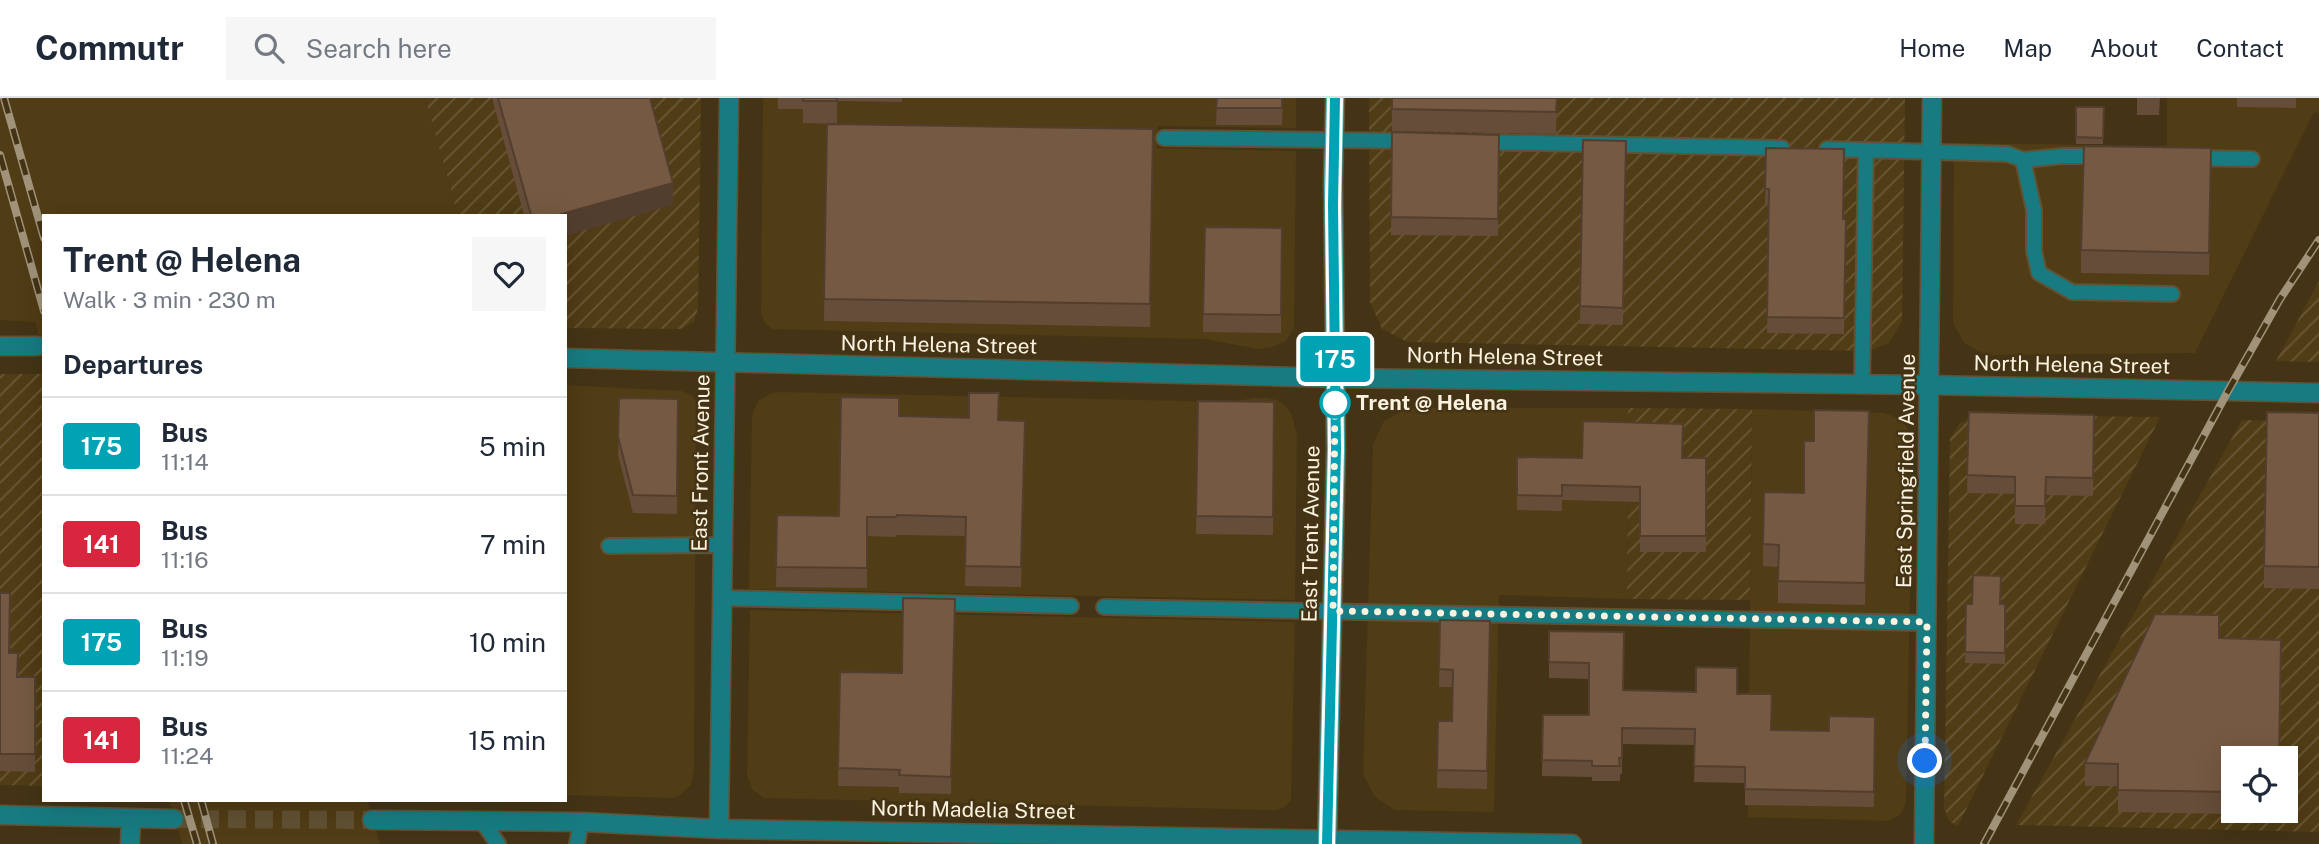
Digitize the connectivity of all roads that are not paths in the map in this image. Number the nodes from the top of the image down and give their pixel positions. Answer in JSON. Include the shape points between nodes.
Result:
{"nodes":[{"id":1,"x":729,"y":98,"type":"edge"},
{"id":2,"x":1335,"y":98,"type":"edge"},
{"id":3,"x":1932,"y":98,"type":"edge"},
{"id":4,"x":1164,"y":138,"type":"dead end"},
{"id":5,"x":1334,"y":140,"type":"junction"},
{"id":6,"x":1425,"y":141,"type":"edge"},
{"id":7,"x":1465,"y":142,"type":"edge"},
{"id":8,"x":1866,"y":150,"type":"junction"},
{"id":9,"x":1931,"y":151,"type":"junction"},
{"id":10,"x":2117,"y":157,"type":"edge"},
{"id":11,"x":2171,"y":157,"type":"edge"},
{"id":12,"x":2252,"y":159,"type":"dead end"},
{"id":13,"x":2023,"y":160,"type":"junction"},
{"id":14,"x":2172,"y":294,"type":"dead end"},
{"id":15,"x":0,"y":346,"type":"edge"},
{"id":16,"x":37,"y":346,"type":"dead end"},
{"id":17,"x":567,"y":358,"type":"edge"},
{"id":18,"x":725,"y":362,"type":"junction"},
{"id":19,"x":1336,"y":378,"type":"junction"},
{"id":20,"x":1861,"y":384,"type":"junction"},
{"id":21,"x":1930,"y":385,"type":"junction"},
{"id":22,"x":2319,"y":393,"type":"edge"},
{"id":23,"x":723,"y":545,"type":"junction"},
{"id":24,"x":609,"y":546,"type":"dead end"},
{"id":25,"x":722,"y":598,"type":"junction"},
{"id":26,"x":1071,"y":606,"type":"dead end"},
{"id":27,"x":1104,"y":607,"type":"dead end"},
{"id":28,"x":1333,"y":611,"type":"junction"},
{"id":29,"x":1927,"y":622,"type":"junction"},
{"id":30,"x":0,"y":815,"type":"edge"},
{"id":31,"x":131,"y":818,"type":"junction"},
{"id":32,"x":174,"y":818,"type":"tunnel mouth"},
{"id":33,"x":372,"y":820,"type":"tunnel mouth"},
{"id":34,"x":482,"y":821,"type":"junction"},
{"id":35,"x":580,"y":822,"type":"junction"},
{"id":36,"x":719,"y":829,"type":"junction"},
{"id":37,"x":1253,"y":841,"type":"edge"},
{"id":38,"x":1327,"y":841,"type":"edge"},
{"id":39,"x":130,"y":844,"type":"edge"},
{"id":40,"x":498,"y":844,"type":"edge"},
{"id":41,"x":577,"y":844,"type":"edge"},
{"id":42,"x":1572,"y":844,"type":"edge"},
{"id":43,"x":1924,"y":844,"type":"edge"}],
"edges":[{"from":1,"to":18,"type":"street","name":"East Front Avenue"},
{"from":2,"to":5,"type":"main road","name":"East Trent Avenue"},
{"from":3,"to":9,"type":"street","name":"East Springfield Avenue"},
{"from":4,"to":5,"type":"lane"},
{"from":5,"to":6,"type":"lane"},
{"from":5,"to":19,"type":"main road","name":"East Trent Avenue"},
{"from":7,"to":8,"type":"lane"},
{"from":8,"to":9,"type":"lane"},
{"from":8,"to":20,"type":"lane"},
{"from":9,"to":13,"type":"lane","via":[[2008,154]]},
{"from":9,"to":21,"type":"street","name":"East Springfield Avenue"},
{"from":10,"to":13,"type":"lane"},
{"from":11,"to":12,"type":"lane"},
{"from":13,"to":14,"type":"lane","via":[[2034,211],[2039,273],[2072,292]]},
{"from":15,"to":16,"type":"street"},
{"from":17,"to":18,"type":"street","name":"North Helena Street"},
{"from":18,"to":19,"type":"street","name":"North Helena Street"},
{"from":18,"to":23,"type":"street","name":"East Front Avenue"},
{"from":19,"to":20,"type":"street","name":"North Helena Street"},
{"from":19,"to":28,"type":"main road","name":"East Trent Avenue"},
{"from":20,"to":21,"type":"street","name":"North Helena Street"},
{"from":21,"to":22,"type":"street","name":"North Helena Street"},
{"from":21,"to":29,"type":"street","name":"East Springfield Avenue"},
{"from":23,"to":24,"type":"lane"},
{"from":23,"to":25,"type":"street","name":"East Front Avenue"},
{"from":25,"to":26,"type":"lane"},
{"from":25,"to":36,"type":"street","name":"East Front Avenue"},
{"from":27,"to":28,"type":"lane"},
{"from":28,"to":29,"type":"lane"},
{"from":28,"to":38,"type":"main road","name":"East Trent Avenue"},
{"from":29,"to":43,"type":"street","name":"East Springfield Avenue"},
{"from":30,"to":31,"type":"street"},
{"from":31,"to":32,"type":"street"},
{"from":31,"to":39,"type":"street"},
{"from":33,"to":34,"type":"street","name":"North Madelia Street"},
{"from":34,"to":35,"type":"street","name":"North Madelia Street"},
{"from":34,"to":40,"type":"lane"},
{"from":35,"to":36,"type":"street","name":"North Madelia Street"},
{"from":35,"to":41,"type":"lane"},
{"from":36,"to":37,"type":"street","name":"North Madelia Street"},
{"from":37,"to":38,"type":"street","name":"North Madelia Street"},
{"from":38,"to":42,"type":"street","name":"North Madelia Street"}]}
